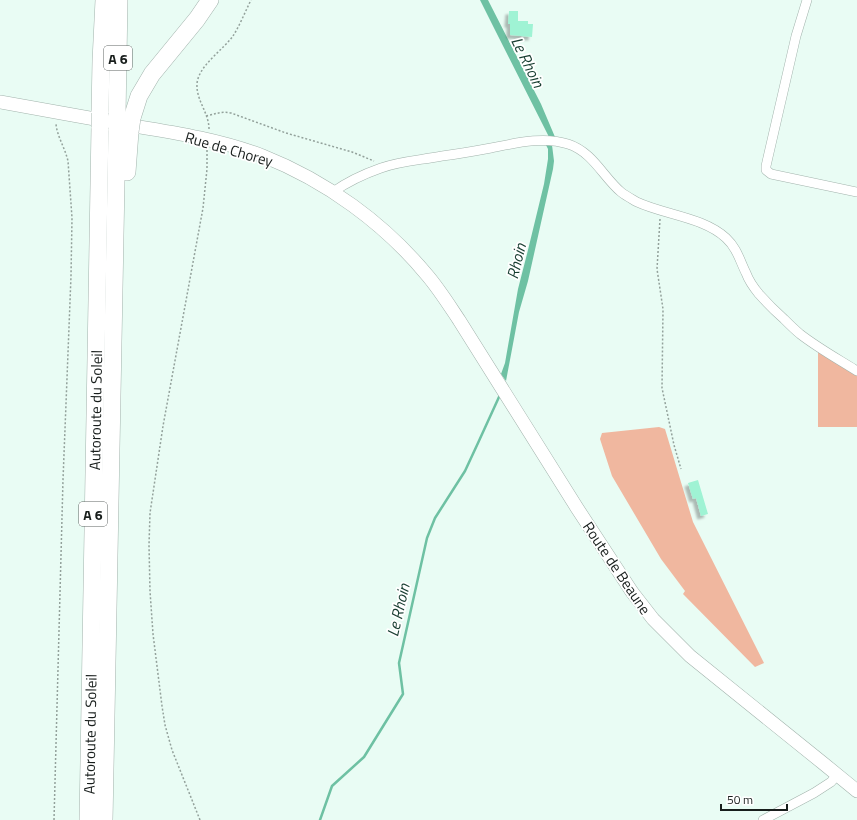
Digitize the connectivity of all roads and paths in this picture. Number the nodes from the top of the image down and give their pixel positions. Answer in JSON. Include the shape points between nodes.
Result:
{"nodes":[{"id":1,"x":96,"y":0,"type":"edge"},
{"id":2,"x":104,"y":0,"type":"edge"},
{"id":3,"x":118,"y":0,"type":"edge"},
{"id":4,"x":210,"y":0,"type":"edge"},
{"id":5,"x":251,"y":0,"type":"edge"},
{"id":6,"x":808,"y":0,"type":"edge"},
{"id":7,"x":101,"y":60,"type":"junction"},
{"id":8,"x":0,"y":102,"type":"edge"},
{"id":9,"x":56,"y":112,"type":"junction"},
{"id":10,"x":206,"y":116,"type":"junction"},
{"id":11,"x":124,"y":124,"type":"junction"},
{"id":12,"x":206,"y":139,"type":"junction"},
{"id":13,"x":381,"y":168,"type":"junction"},
{"id":14,"x":333,"y":192,"type":"junction"},
{"id":15,"x":857,"y":192,"type":"edge"},
{"id":16,"x":660,"y":210,"type":"junction"},
{"id":17,"x":439,"y":290,"type":"joint"},
{"id":18,"x":857,"y":372,"type":"edge"},
{"id":19,"x":681,"y":469,"type":"dead end"},
{"id":20,"x":838,"y":775,"type":"junction"},
{"id":21,"x":857,"y":791,"type":"edge"},
{"id":22,"x":54,"y":820,"type":"edge"},
{"id":23,"x":88,"y":820,"type":"edge"},
{"id":24,"x":104,"y":820,"type":"edge"},
{"id":25,"x":200,"y":820,"type":"edge"},
{"id":26,"x":763,"y":820,"type":"edge"}],
"edges":[{"from":1,"to":7,"type":"highway"},
{"from":2,"to":7,"type":"highway","name":"Autoroute du Soleil","number":"A 6"},
{"from":3,"to":11,"type":"highway","name":"Autoroute du Soleil","number":"A 6"},
{"from":4,"to":11,"type":"highway","via":[[161,61]]},
{"from":5,"to":10,"type":"path","via":[[232,37],[199,75],[197,91]]},
{"from":6,"to":15,"type":"street","via":[[796,36],[766,170],[771,174]]},
{"from":7,"to":23,"type":"highway","name":"Autoroute du Soleil","number":"A 6"},
{"from":8,"to":9,"type":"street","name":"Rue de Chorey"},
{"from":9,"to":12,"type":"street","name":"Rue de Chorey"},
{"from":9,"to":22,"type":"path","via":[[56,128],[66,152],[69,169],[72,218]]},
{"from":10,"to":12,"type":"path","via":[[209,128]]},
{"from":10,"to":13,"type":"path","via":[[225,111],[232,113],[352,152],[376,162]]},
{"from":11,"to":24,"type":"highway","name":"Autoroute du Soleil","number":"A 6","via":[[110,461]]},
{"from":12,"to":14,"type":"street","name":"Rue de Chorey","via":[[269,159],[303,174]]},
{"from":12,"to":25,"type":"path","via":[[207,169],[203,208],[163,426],[150,513],[149,545],[153,634],[162,706],[174,756]]},
{"from":13,"to":14,"type":"street"},
{"from":13,"to":16,"type":"street","via":[[511,144],[558,142],[568,144],[586,154],[621,192],[630,198]]},
{"from":14,"to":17,"type":"street","name":"Rue de Chorey","via":[[368,217],[395,241]]},
{"from":16,"to":18,"type":"street","via":[[696,221],[721,234],[734,247],[750,282],[770,306],[798,333]]},
{"from":16,"to":19,"type":"path","via":[[657,269],[663,309],[662,388]]},
{"from":17,"to":20,"type":"street","name":"Route de Beaune","via":[[621,576],[653,619],[690,656]]},
{"from":20,"to":21,"type":"street","name":"Route de Beaune"},
{"from":20,"to":26,"type":"street","via":[[814,793]]}]}
